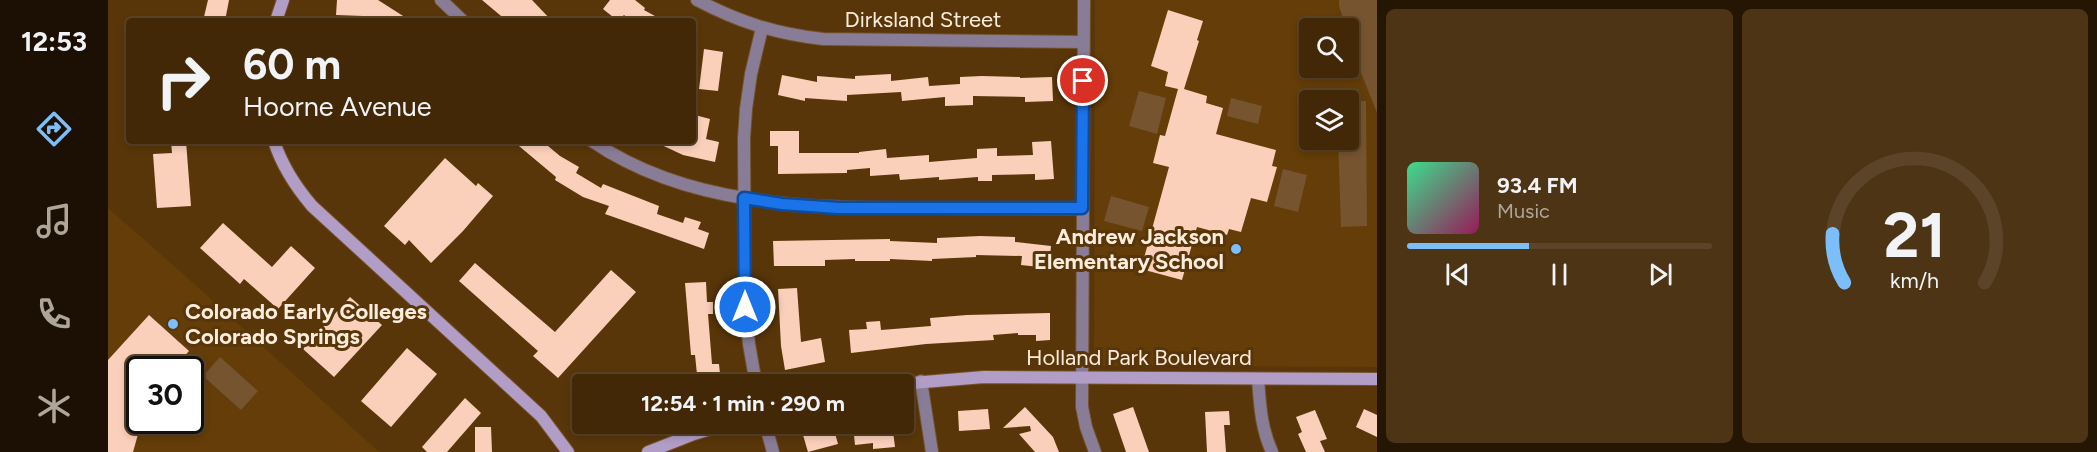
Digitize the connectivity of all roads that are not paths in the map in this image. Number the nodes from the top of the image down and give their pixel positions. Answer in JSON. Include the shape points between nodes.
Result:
{"nodes":[{"id":1,"x":283,"y":0,"type":"edge"},
{"id":2,"x":441,"y":0,"type":"edge"},
{"id":3,"x":697,"y":0,"type":"edge"},
{"id":4,"x":1084,"y":0,"type":"edge"},
{"id":5,"x":277,"y":18,"type":"edge"},
{"id":6,"x":460,"y":18,"type":"edge"},
{"id":7,"x":762,"y":28,"type":"junction"},
{"id":8,"x":1083,"y":42,"type":"junction"},
{"id":9,"x":275,"y":144,"type":"edge"},
{"id":10,"x":597,"y":144,"type":"edge"},
{"id":11,"x":744,"y":198,"type":"junction"},
{"id":12,"x":1082,"y":208,"type":"junction"},
{"id":13,"x":754,"y":374,"type":"edge"},
{"id":14,"x":1083,"y":378,"type":"junction"},
{"id":15,"x":1258,"y":379,"type":"junction"},
{"id":16,"x":1377,"y":379,"type":"edge"},
{"id":17,"x":921,"y":381,"type":"junction"},
{"id":18,"x":914,"y":382,"type":"edge"},
{"id":19,"x":694,"y":434,"type":"edge"},
{"id":20,"x":768,"y":434,"type":"edge"},
{"id":21,"x":568,"y":452,"type":"edge"},
{"id":22,"x":648,"y":452,"type":"edge"},
{"id":23,"x":773,"y":452,"type":"edge"},
{"id":24,"x":932,"y":452,"type":"edge"},
{"id":25,"x":1095,"y":452,"type":"edge"},
{"id":26,"x":1272,"y":452,"type":"edge"}],
"edges":[{"from":1,"to":5,"type":"street"},
{"from":2,"to":6,"type":"street"},
{"from":3,"to":7,"type":"street","name":"Dirksland Street"},
{"from":4,"to":8,"type":"street"},
{"from":7,"to":8,"type":"street","name":"Dirksland Street","via":[[833,40]]},
{"from":7,"to":11,"type":"street","via":[[746,109]]},
{"from":8,"to":12,"type":"street"},
{"from":9,"to":21,"type":"street","via":[[296,188],[312,206],[540,416]]},
{"from":10,"to":11,"type":"street","via":[[667,178]]},
{"from":11,"to":12,"type":"street","via":[[838,208]]},
{"from":11,"to":13,"type":"street","via":[[745,307]]},
{"from":12,"to":14,"type":"street"},
{"from":14,"to":15,"type":"street","name":"Holland Park Boulevard"},
{"from":14,"to":17,"type":"street","name":"Holland Park Boulevard"},
{"from":14,"to":25,"type":"street","via":[[1082,407]]},
{"from":15,"to":16,"type":"street","name":"Holland Park Boulevard"},
{"from":15,"to":26,"type":"street","via":[[1263,430]]},
{"from":17,"to":18,"type":"street","name":"Holland Park Boulevard"},
{"from":17,"to":24,"type":"street"},
{"from":19,"to":22,"type":"street"},
{"from":20,"to":23,"type":"street"}]}
